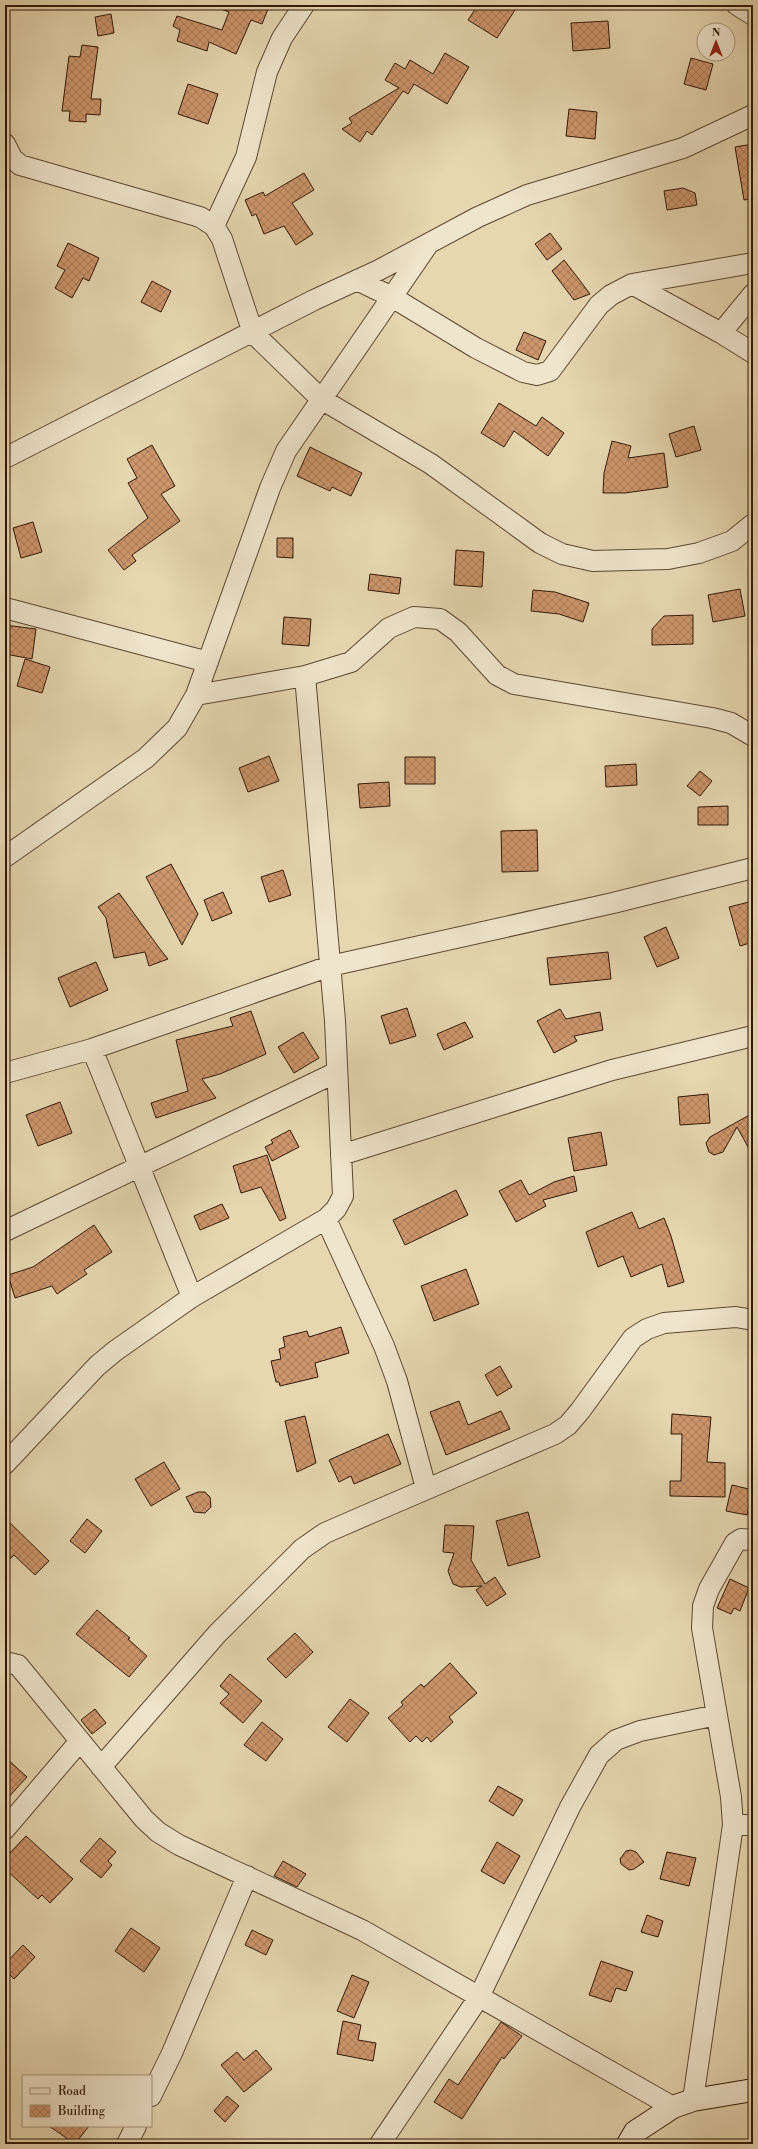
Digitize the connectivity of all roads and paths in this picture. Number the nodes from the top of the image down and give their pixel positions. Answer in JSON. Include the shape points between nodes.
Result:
{"nodes":[{"id":1,"x":304,"y":5,"type":"edge"},
{"id":2,"x":737,"y":5,"type":"edge"},
{"id":3,"x":753,"y":15,"type":"edge"},
{"id":4,"x":753,"y":115,"type":"edge"},
{"id":5,"x":5,"y":144,"type":"edge"},
{"id":6,"x":214,"y":226,"type":"junction"},
{"id":7,"x":428,"y":245,"type":"junction"},
{"id":8,"x":753,"y":263,"type":"edge"},
{"id":9,"x":357,"y":280,"type":"junction"},
{"id":10,"x":632,"y":284,"type":"junction"},
{"id":11,"x":753,"y":294,"type":"edge"},
{"id":12,"x":392,"y":297,"type":"junction"},
{"id":13,"x":253,"y":333,"type":"junction"},
{"id":14,"x":721,"y":333,"type":"junction"},
{"id":15,"x":753,"y":353,"type":"edge"},
{"id":16,"x":321,"y":399,"type":"junction"},
{"id":17,"x":5,"y":458,"type":"edge"},
{"id":18,"x":753,"y":524,"type":"edge"},
{"id":19,"x":5,"y":608,"type":"edge"},
{"id":20,"x":208,"y":662,"type":"junction"},
{"id":21,"x":305,"y":676,"type":"junction"},
{"id":22,"x":196,"y":695,"type":"junction"},
{"id":23,"x":753,"y":736,"type":"edge"},
{"id":24,"x":5,"y":857,"type":"edge"},
{"id":25,"x":753,"y":868,"type":"edge"},
{"id":26,"x":330,"y":966,"type":"junction"},
{"id":27,"x":753,"y":1036,"type":"edge"},
{"id":28,"x":92,"y":1049,"type":"junction"},
{"id":29,"x":337,"y":1072,"type":"junction"},
{"id":30,"x":5,"y":1073,"type":"edge"},
{"id":31,"x":341,"y":1155,"type":"junction"},
{"id":32,"x":139,"y":1168,"type":"junction"},
{"id":33,"x":326,"y":1219,"type":"junction"},
{"id":34,"x":5,"y":1230,"type":"edge"},
{"id":35,"x":192,"y":1297,"type":"junction"},
{"id":36,"x":753,"y":1320,"type":"edge"},
{"id":37,"x":5,"y":1464,"type":"edge"},
{"id":38,"x":426,"y":1488,"type":"junction"},
{"id":39,"x":753,"y":1540,"type":"edge"},
{"id":40,"x":5,"y":1662,"type":"edge"},
{"id":41,"x":717,"y":1715,"type":"junction"},
{"id":42,"x":80,"y":1741,"type":"junction"},
{"id":43,"x":101,"y":1767,"type":"junction"},
{"id":44,"x":733,"y":1825,"type":"junction"},
{"id":45,"x":753,"y":1825,"type":"edge"},
{"id":46,"x":5,"y":1829,"type":"edge"},
{"id":47,"x":247,"y":1876,"type":"junction"},
{"id":48,"x":479,"y":1997,"type":"junction"},
{"id":49,"x":753,"y":2090,"type":"edge"},
{"id":50,"x":152,"y":2094,"type":"edge"},
{"id":51,"x":693,"y":2100,"type":"junction"},
{"id":52,"x":673,"y":2107,"type":"junction"},
{"id":53,"x":136,"y":2127,"type":"edge"},
{"id":54,"x":127,"y":2144,"type":"edge"},
{"id":55,"x":380,"y":2144,"type":"edge"},
{"id":56,"x":628,"y":2144,"type":"edge"}],
"edges":[{"from":1,"to":6,"type":"street","via":[[282,38],[267,72],[246,157]]},
{"from":2,"to":3,"type":"street"},
{"from":4,"to":7,"type":"street","via":[[684,148],[527,194]]},
{"from":5,"to":6,"type":"street","via":[[12,158],[20,165],[200,217]]},
{"from":6,"to":13,"type":"street","via":[[222,239]]},
{"from":7,"to":9,"type":"street"},
{"from":7,"to":12,"type":"street"},
{"from":8,"to":10,"type":"street"},
{"from":9,"to":12,"type":"street"},
{"from":9,"to":13,"type":"street"},
{"from":10,"to":12,"type":"street","via":[[599,304],[550,371],[537,375],[523,372],[476,348]]},
{"from":10,"to":14,"type":"street"},
{"from":11,"to":14,"type":"street"},
{"from":12,"to":16,"type":"street"},
{"from":13,"to":16,"type":"street"},
{"from":13,"to":17,"type":"street"},
{"from":14,"to":15,"type":"street"},
{"from":16,"to":18,"type":"street","via":[[431,464],[540,543],[562,554],[593,561],[668,559],[699,553],[732,540]]},
{"from":16,"to":20,"type":"street","via":[[283,458],[270,488]]},
{"from":19,"to":20,"type":"street"},
{"from":20,"to":22,"type":"street"},
{"from":21,"to":22,"type":"street"},
{"from":21,"to":23,"type":"street","via":[[351,662],[389,628],[414,617],[440,619],[458,632],[497,675],[514,684],[712,718],[731,723]]},
{"from":21,"to":26,"type":"street"},
{"from":22,"to":24,"type":"street","via":[[177,728],[146,758]]},
{"from":25,"to":26,"type":"street","via":[[613,903]]},
{"from":26,"to":28,"type":"street"},
{"from":26,"to":29,"type":"street"},
{"from":27,"to":31,"type":"street","via":[[612,1070]]},
{"from":28,"to":30,"type":"street"},
{"from":28,"to":32,"type":"street"},
{"from":29,"to":31,"type":"street"},
{"from":29,"to":32,"type":"street"},
{"from":31,"to":33,"type":"street","via":[[343,1196],[336,1209]]},
{"from":32,"to":34,"type":"street"},
{"from":32,"to":35,"type":"street"},
{"from":33,"to":35,"type":"street"},
{"from":33,"to":38,"type":"street","via":[[384,1346],[397,1381]]},
{"from":35,"to":37,"type":"street","via":[[97,1366]]},
{"from":36,"to":38,"type":"street","via":[[736,1317],[664,1323],[647,1329],[633,1338],[568,1425],[555,1434]]},
{"from":38,"to":43,"type":"street","via":[[325,1533],[302,1549],[217,1634]]},
{"from":39,"to":41,"type":"street","via":[[741,1539],[734,1543],[703,1606],[702,1628]]},
{"from":40,"to":42,"type":"street","via":[[18,1665]]},
{"from":41,"to":44,"type":"street","via":[[731,1797]]},
{"from":41,"to":48,"type":"street","via":[[616,1740],[599,1755],[570,1807]]},
{"from":42,"to":43,"type":"street"},
{"from":42,"to":46,"type":"street"},
{"from":43,"to":47,"type":"street","via":[[158,1832],[179,1845]]},
{"from":44,"to":45,"type":"street"},
{"from":44,"to":51,"type":"street"},
{"from":47,"to":48,"type":"street","via":[[362,1930]]},
{"from":47,"to":50,"type":"street"},
{"from":48,"to":52,"type":"street"},
{"from":48,"to":55,"type":"street"},
{"from":49,"to":51,"type":"street"},
{"from":51,"to":52,"type":"street"},
{"from":52,"to":56,"type":"street","via":[[635,2132]]},
{"from":53,"to":54,"type":"street"}]}
